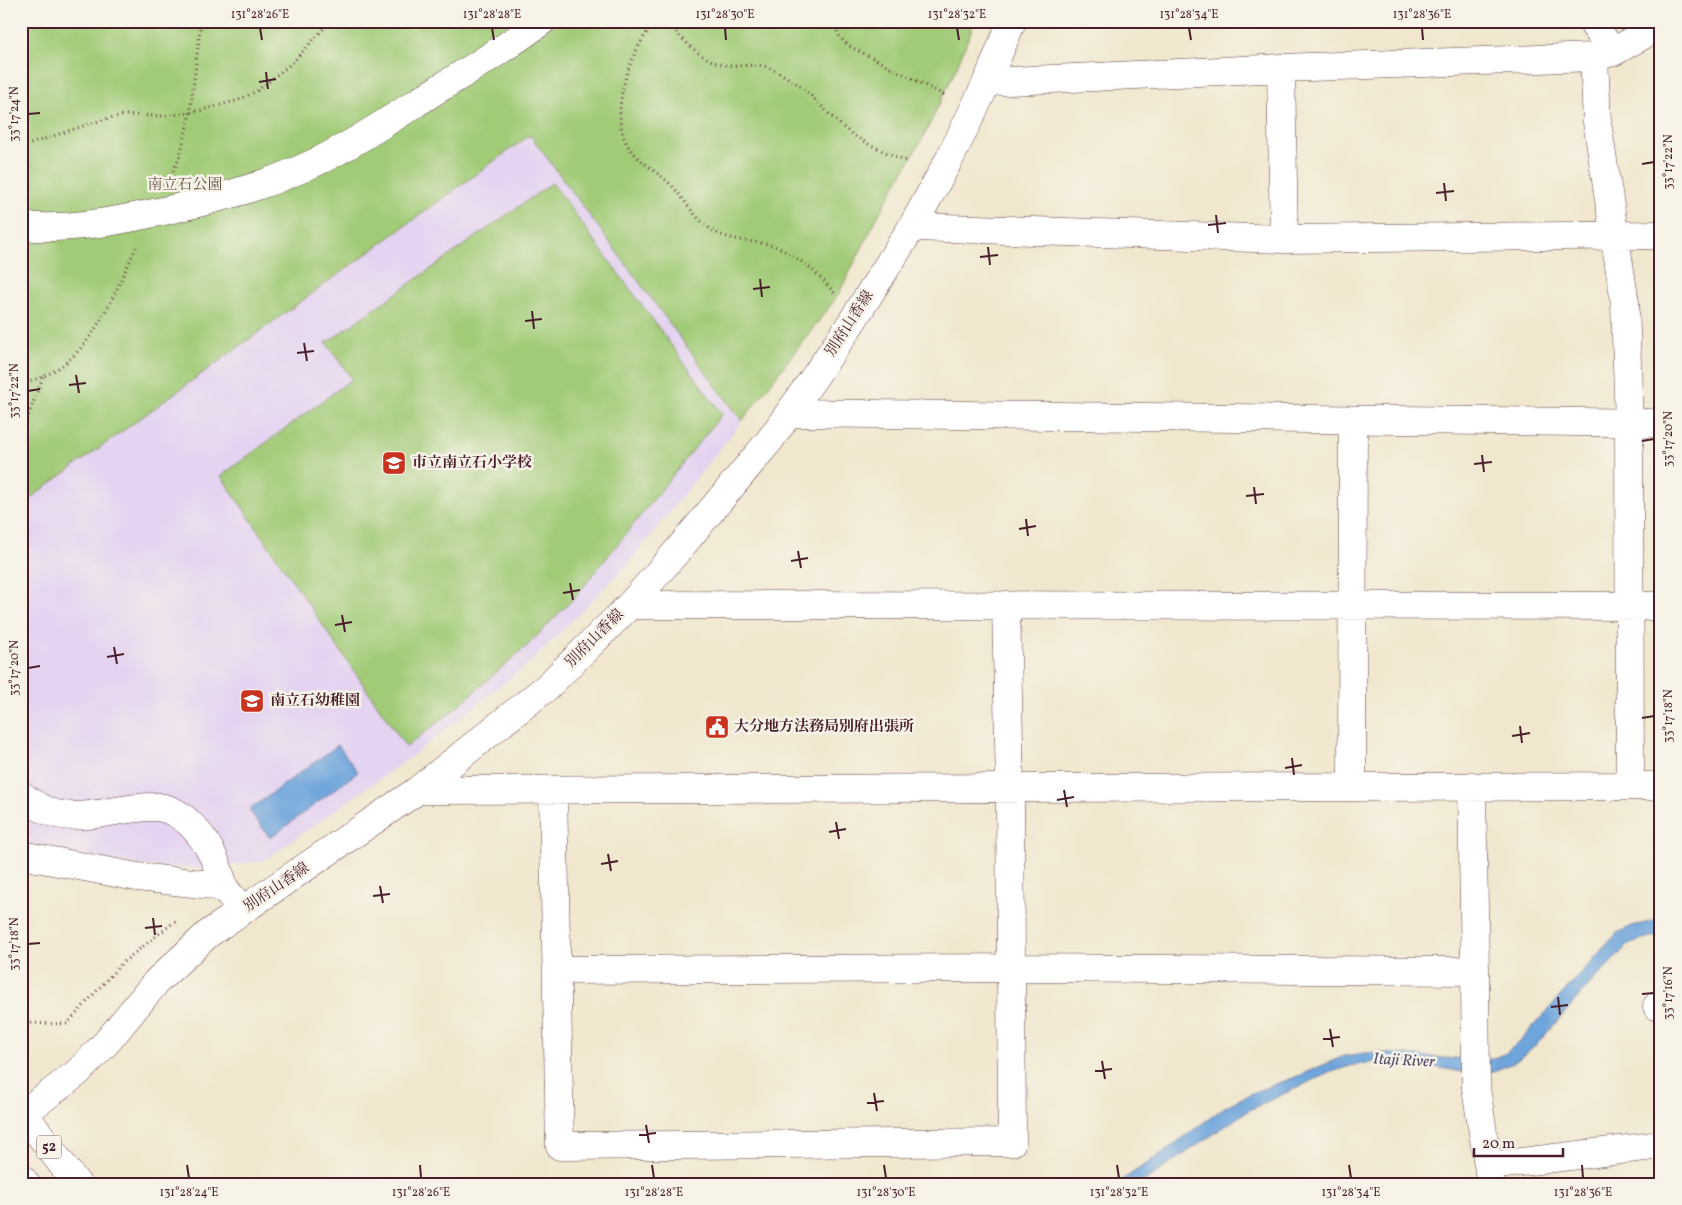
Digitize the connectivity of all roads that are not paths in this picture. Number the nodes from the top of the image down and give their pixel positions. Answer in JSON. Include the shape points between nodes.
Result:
{"nodes":[{"id":1,"x":542,"y":21,"type":"edge"},
{"id":2,"x":1012,"y":21,"type":"edge"},
{"id":3,"x":1591,"y":21,"type":"edge"},
{"id":4,"x":1661,"y":25,"type":"edge"},
{"id":5,"x":1604,"y":54,"type":"junction"},
{"id":6,"x":1281,"y":68,"type":"junction"},
{"id":7,"x":987,"y":82,"type":"junction"},
{"id":8,"x":21,"y":226,"type":"edge"},
{"id":9,"x":912,"y":227,"type":"junction"},
{"id":10,"x":1661,"y":235,"type":"edge"},
{"id":11,"x":1615,"y":236,"type":"junction"},
{"id":12,"x":1284,"y":239,"type":"junction"},
{"id":13,"x":790,"y":413,"type":"junction"},
{"id":14,"x":1353,"y":420,"type":"junction"},
{"id":15,"x":1661,"y":423,"type":"edge"},
{"id":16,"x":1629,"y":424,"type":"junction"},
{"id":17,"x":630,"y":604,"type":"junction"},
{"id":18,"x":1006,"y":605,"type":"junction"},
{"id":19,"x":1353,"y":606,"type":"junction"},
{"id":20,"x":1630,"y":606,"type":"junction"},
{"id":21,"x":1661,"y":606,"type":"edge"},
{"id":22,"x":1472,"y":786,"type":"junction"},
{"id":23,"x":1630,"y":786,"type":"junction"},
{"id":24,"x":1661,"y":786,"type":"edge"},
{"id":25,"x":1352,"y":787,"type":"junction"},
{"id":26,"x":1010,"y":788,"type":"junction"},
{"id":27,"x":418,"y":790,"type":"junction"},
{"id":28,"x":554,"y":790,"type":"junction"},
{"id":29,"x":21,"y":795,"type":"edge"},
{"id":30,"x":21,"y":855,"type":"edge"},
{"id":31,"x":225,"y":888,"type":"junction"},
{"id":32,"x":242,"y":912,"type":"junction"},
{"id":33,"x":1011,"y":968,"type":"junction"},
{"id":34,"x":557,"y":970,"type":"junction"},
{"id":35,"x":1475,"y":971,"type":"junction"},
{"id":36,"x":22,"y":1113,"type":"edge"},
{"id":37,"x":1661,"y":1145,"type":"edge"},
{"id":38,"x":1490,"y":1175,"type":"edge"},
{"id":39,"x":21,"y":1178,"type":"edge"},
{"id":40,"x":26,"y":1184,"type":"edge"},
{"id":41,"x":77,"y":1184,"type":"edge"}],
"edges":[{"from":1,"to":8,"type":"street","via":[[344,148],[274,180],[188,206],[131,218],[87,225]]},
{"from":2,"to":7,"type":"street","name":"別府山香線"},
{"from":3,"to":5,"type":"street"},
{"from":4,"to":5,"type":"street"},
{"from":5,"to":6,"type":"street"},
{"from":5,"to":11,"type":"street","via":[[1597,122]]},
{"from":6,"to":7,"type":"street"},
{"from":6,"to":12,"type":"street"},
{"from":7,"to":9,"type":"street","name":"別府山香線"},
{"from":9,"to":12,"type":"street"},
{"from":9,"to":13,"type":"street","name":"別府山香線"},
{"from":10,"to":11,"type":"street"},
{"from":11,"to":12,"type":"street"},
{"from":11,"to":16,"type":"street","via":[[1626,303]]},
{"from":13,"to":14,"type":"street"},
{"from":13,"to":17,"type":"street","name":"別府山香線","via":[[680,549]]},
{"from":14,"to":16,"type":"street"},
{"from":14,"to":19,"type":"street"},
{"from":15,"to":16,"type":"street"},
{"from":16,"to":20,"type":"street"},
{"from":17,"to":18,"type":"street"},
{"from":17,"to":27,"type":"street","name":"別府山香線","via":[[547,687]]},
{"from":18,"to":19,"type":"street"},
{"from":18,"to":26,"type":"street"},
{"from":19,"to":20,"type":"street"},
{"from":19,"to":25,"type":"street"},
{"from":20,"to":21,"type":"street"},
{"from":20,"to":23,"type":"street"},
{"from":22,"to":23,"type":"street"},
{"from":22,"to":25,"type":"street"},
{"from":22,"to":35,"type":"street"},
{"from":23,"to":24,"type":"street"},
{"from":25,"to":26,"type":"street"},
{"from":26,"to":28,"type":"street"},
{"from":26,"to":33,"type":"street"},
{"from":27,"to":28,"type":"street"},
{"from":27,"to":32,"type":"street","name":"別府山香線"},
{"from":28,"to":34,"type":"street"},
{"from":29,"to":31,"type":"street","via":[[62,815],[85,816],[158,807],[173,812],[188,822],[202,838]]},
{"from":30,"to":31,"type":"street","via":[[115,873]]},
{"from":31,"to":32,"type":"street"},
{"from":32,"to":36,"type":"street","name":"別府山香線","via":[[182,956],[77,1073]]},
{"from":33,"to":34,"type":"street"},
{"from":33,"to":34,"type":"street","via":[[1012,1142],[570,1146],[560,1146]]},
{"from":33,"to":35,"type":"street"},
{"from":35,"to":38,"type":"street","via":[[1476,1088]]},
{"from":36,"to":41,"type":"street","number":"52"},
{"from":37,"to":38,"type":"street"},
{"from":39,"to":40,"type":"street"}]}
